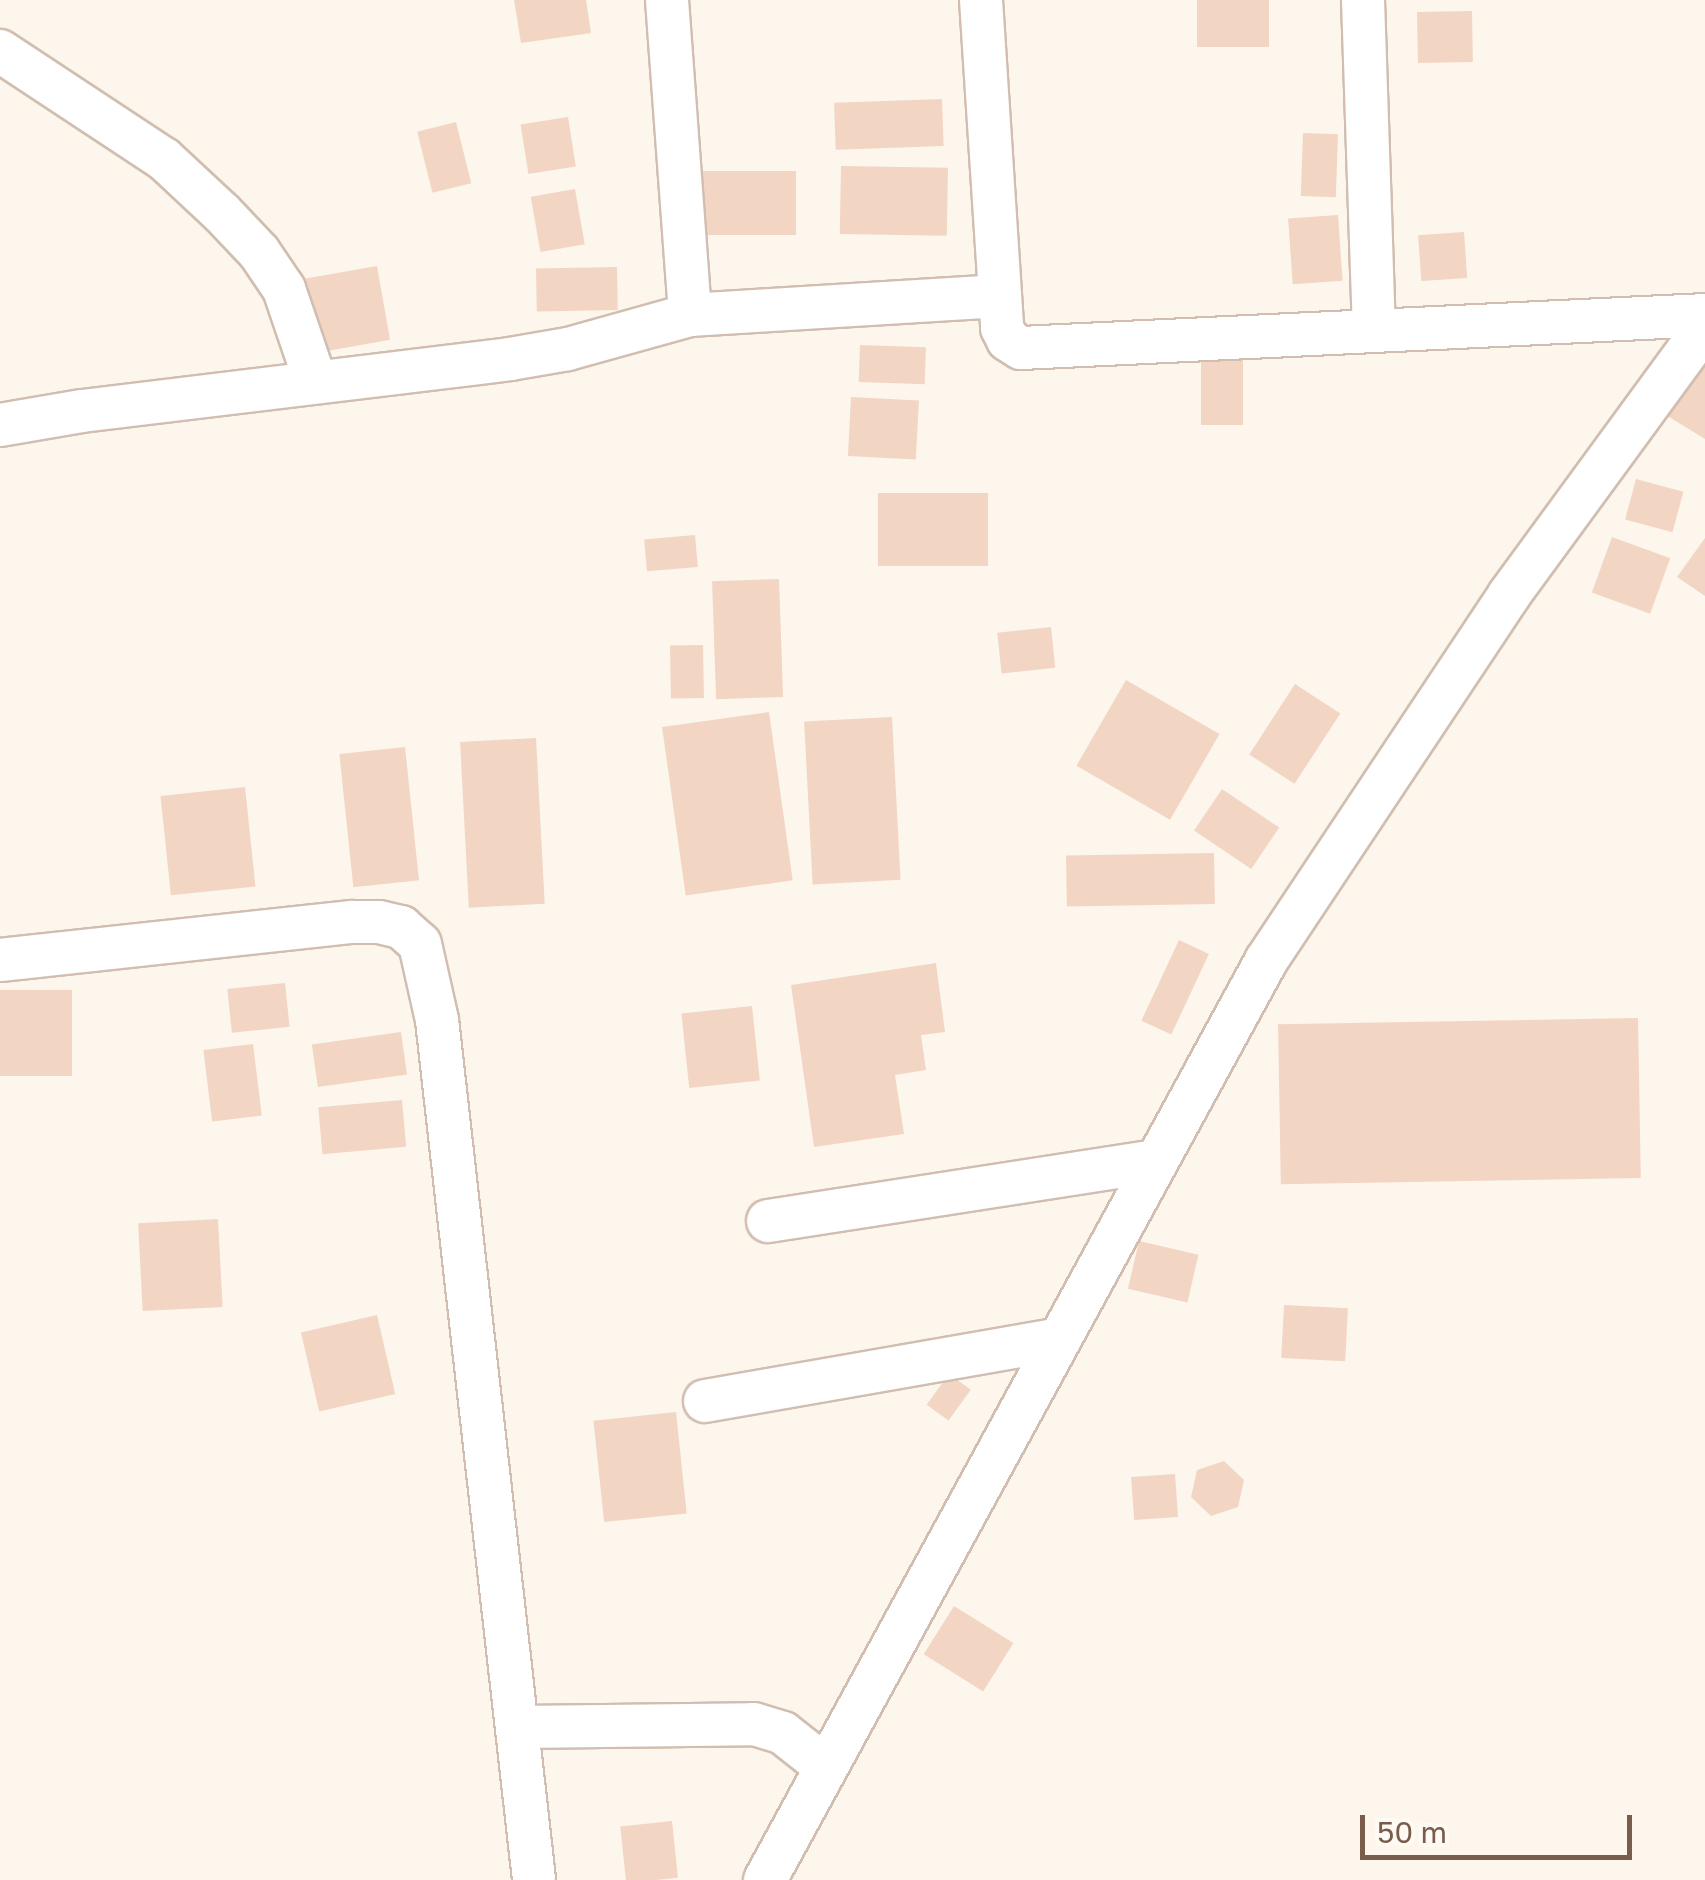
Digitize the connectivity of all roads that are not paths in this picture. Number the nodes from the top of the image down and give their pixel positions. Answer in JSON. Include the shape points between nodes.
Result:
{"nodes":[{"id":1,"x":667,"y":0,"type":"edge"},
{"id":2,"x":980,"y":0,"type":"edge"},
{"id":3,"x":1363,"y":0,"type":"edge"},
{"id":4,"x":0,"y":51,"type":"edge"},
{"id":5,"x":1000,"y":296,"type":"junction"},
{"id":6,"x":690,"y":315,"type":"junction"},
{"id":7,"x":1705,"y":315,"type":"edge"},
{"id":8,"x":1705,"y":327,"type":"edge"},
{"id":9,"x":1374,"y":329,"type":"junction"},
{"id":10,"x":315,"y":380,"type":"junction"},
{"id":11,"x":0,"y":426,"type":"edge"},
{"id":12,"x":0,"y":960,"type":"edge"},
{"id":13,"x":1154,"y":1161,"type":"junction"},
{"id":14,"x":768,"y":1222,"type":"dead end"},
{"id":15,"x":1058,"y":1339,"type":"junction"},
{"id":16,"x":705,"y":1401,"type":"dead end"},
{"id":17,"x":519,"y":1727,"type":"junction"},
{"id":18,"x":826,"y":1767,"type":"junction"},
{"id":19,"x":534,"y":1880,"type":"edge"},
{"id":20,"x":765,"y":1880,"type":"edge"}],
"edges":[{"from":1,"to":6,"type":"street"},
{"from":2,"to":5,"type":"street"},
{"from":3,"to":9,"type":"street"},
{"from":4,"to":10,"type":"street","via":[[164,159],[222,213],[284,289]]},
{"from":5,"to":6,"type":"street"},
{"from":5,"to":9,"type":"street","via":[[1002,328],[1021,348]]},
{"from":6,"to":10,"type":"street","via":[[510,359]]},
{"from":7,"to":9,"type":"street"},
{"from":8,"to":13,"type":"street","via":[[1387,773],[1266,961]]},
{"from":10,"to":11,"type":"street"},
{"from":12,"to":17,"type":"street","via":[[352,922],[402,927],[420,944],[437,1020]]},
{"from":13,"to":14,"type":"street"},
{"from":13,"to":15,"type":"street"},
{"from":15,"to":16,"type":"street"},
{"from":15,"to":18,"type":"street"},
{"from":17,"to":18,"type":"street","via":[[754,1724],[783,1734]]},
{"from":17,"to":19,"type":"street"},
{"from":18,"to":20,"type":"street"}]}
